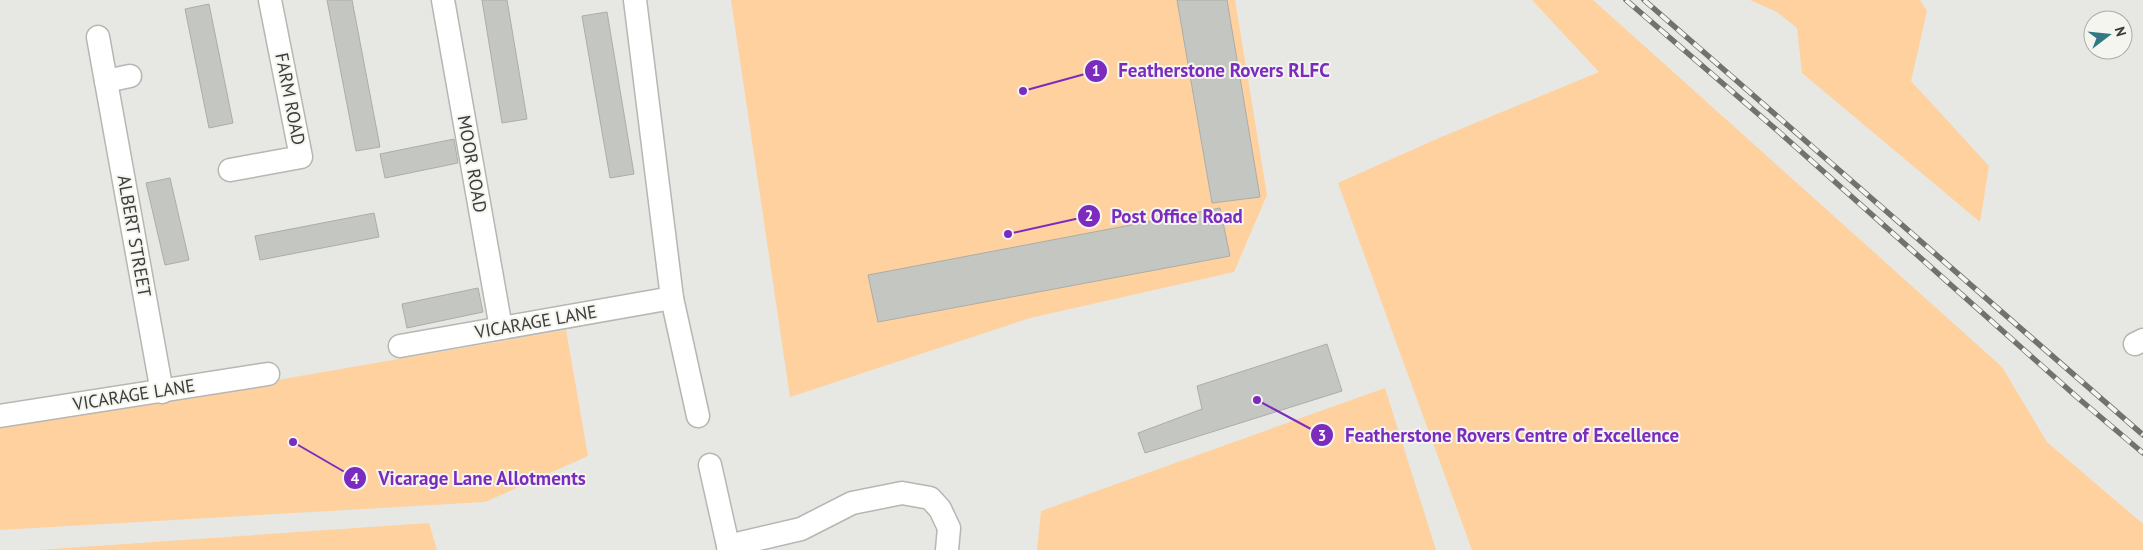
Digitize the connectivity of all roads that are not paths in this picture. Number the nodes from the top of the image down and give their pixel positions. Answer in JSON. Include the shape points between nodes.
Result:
{"nodes":[{"id":1,"x":270,"y":0,"type":"edge"},
{"id":2,"x":443,"y":0,"type":"edge"},
{"id":3,"x":635,"y":0,"type":"edge"},
{"id":4,"x":98,"y":37,"type":"dead end"},
{"id":5,"x":130,"y":76,"type":"dead end"},
{"id":6,"x":106,"y":81,"type":"junction"},
{"id":7,"x":230,"y":170,"type":"dead end"},
{"id":8,"x":672,"y":298,"type":"junction"},
{"id":9,"x":501,"y":328,"type":"junction"},
{"id":10,"x":400,"y":346,"type":"dead end"},
{"id":11,"x":268,"y":374,"type":"dead end"},
{"id":12,"x":162,"y":392,"type":"junction"},
{"id":13,"x":0,"y":416,"type":"edge"},
{"id":14,"x":698,"y":416,"type":"dead end"},
{"id":15,"x":710,"y":465,"type":"dead end"},
{"id":16,"x":728,"y":548,"type":"edge"},
{"id":17,"x":947,"y":550,"type":"edge"}],
"edges":[{"from":1,"to":7,"type":"street","name":"FARM ROAD","via":[[301,156]]},
{"from":2,"to":9,"type":"street","name":"MOOR ROAD"},
{"from":3,"to":8,"type":"street"},
{"from":4,"to":6,"type":"street","name":"ALBERT STREET"},
{"from":5,"to":6,"type":"street"},
{"from":6,"to":12,"type":"street","name":"ALBERT STREET"},
{"from":8,"to":9,"type":"street","name":"VICARAGE LANE"},
{"from":8,"to":14,"type":"street"},
{"from":9,"to":10,"type":"street","name":"VICARAGE LANE"},
{"from":11,"to":12,"type":"street","name":"VICARAGE LANE"},
{"from":12,"to":13,"type":"street","name":"VICARAGE LANE"},
{"from":15,"to":16,"type":"street"},
{"from":16,"to":17,"type":"street","via":[[800,529],[852,503],[902,493],[930,498],[940,509],[949,528]]}]}
